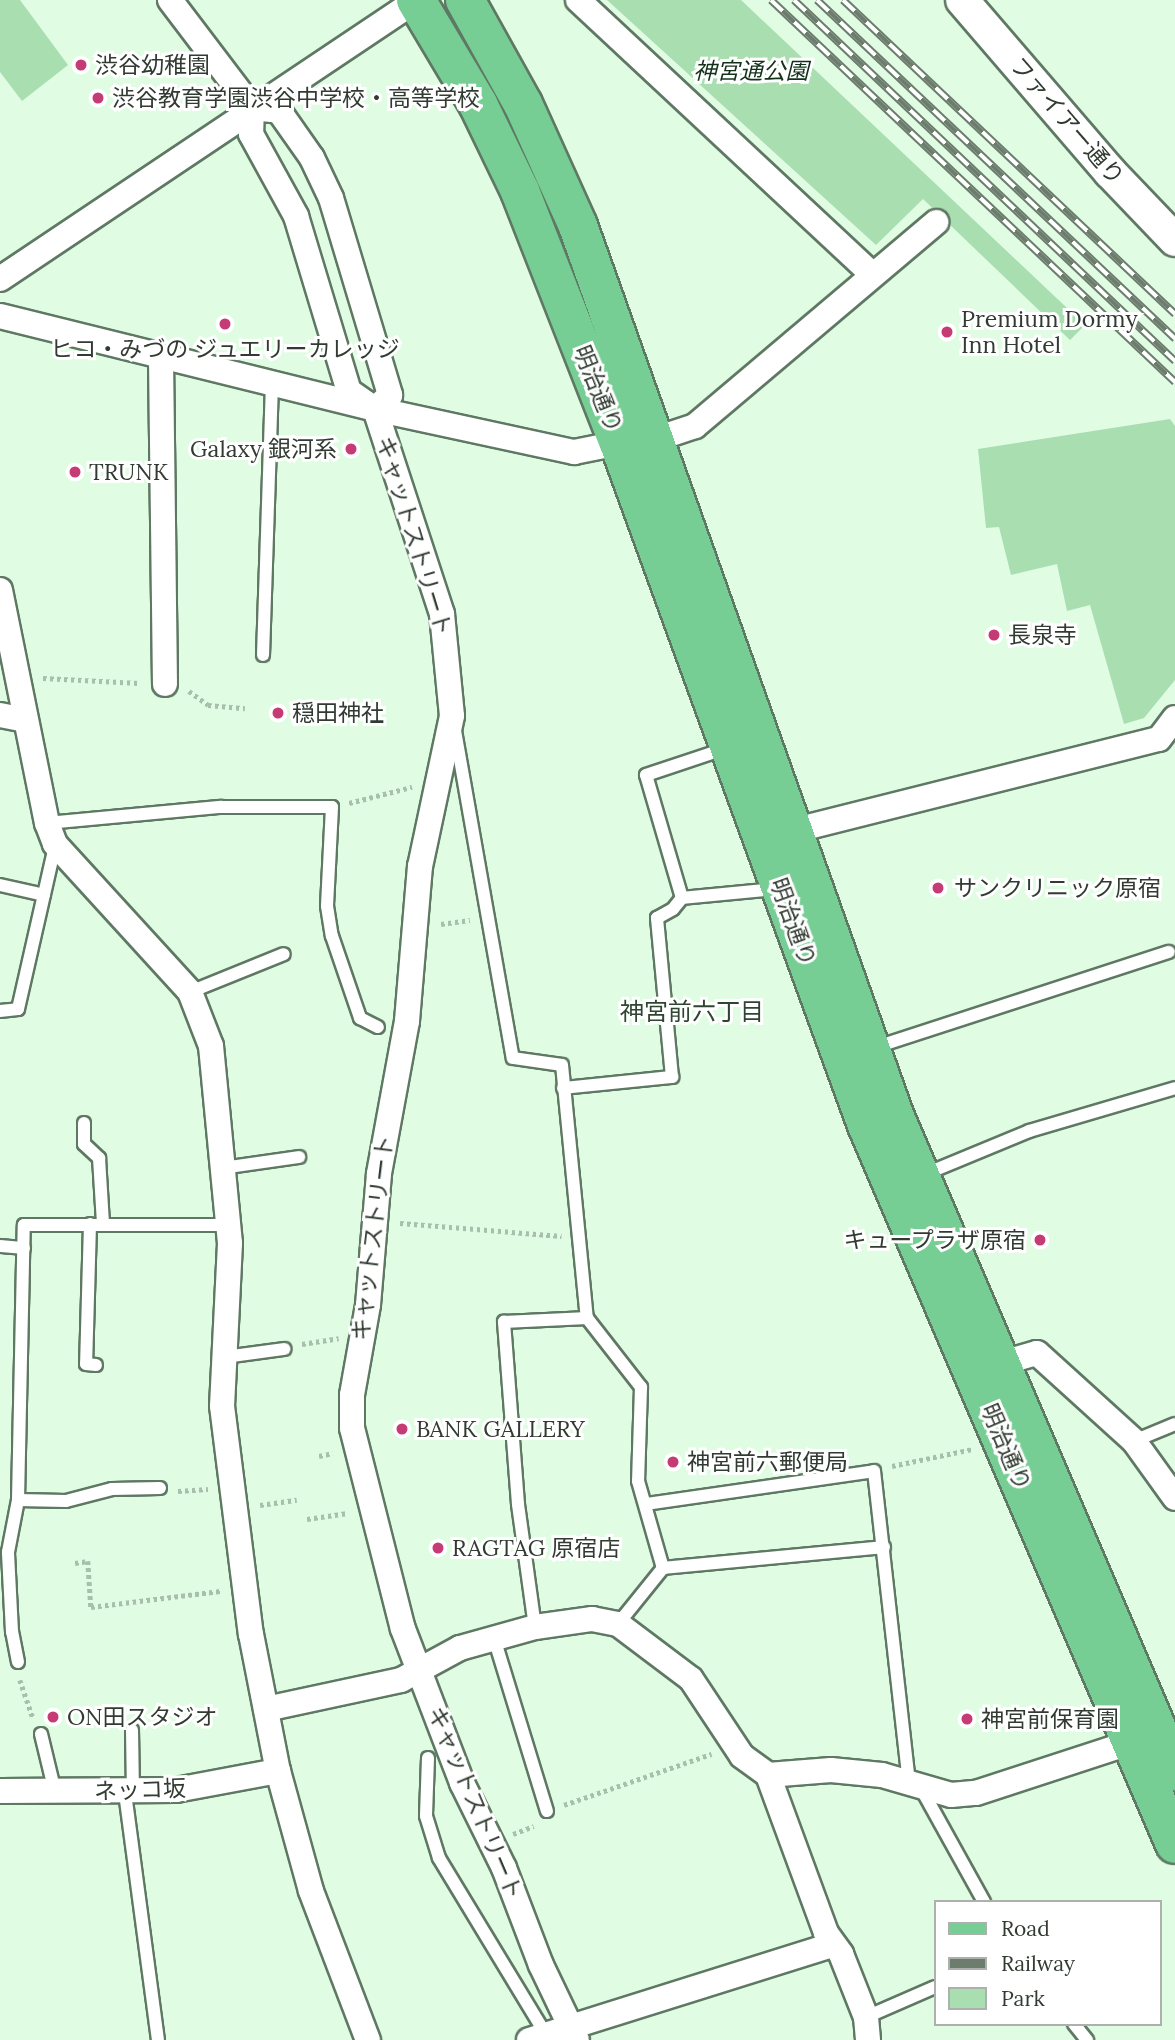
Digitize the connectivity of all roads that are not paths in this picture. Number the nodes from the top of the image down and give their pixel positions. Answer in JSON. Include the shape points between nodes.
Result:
{"nodes":[{"id":1,"x":170,"y":0,"type":"edge"},
{"id":2,"x":416,"y":0,"type":"edge"},
{"id":3,"x":465,"y":0,"type":"edge"},
{"id":4,"x":578,"y":0,"type":"edge"},
{"id":5,"x":962,"y":0,"type":"edge"},
{"id":6,"x":251,"y":108,"type":"junction"},
{"id":7,"x":936,"y":222,"type":"dead end"},
{"id":8,"x":1175,"y":240,"type":"edge"},
{"id":9,"x":871,"y":273,"type":"junction"},
{"id":10,"x":0,"y":279,"type":"edge"},
{"id":11,"x":0,"y":316,"type":"edge"},
{"id":12,"x":161,"y":358,"type":"junction"},
{"id":13,"x":272,"y":384,"type":"junction"},
{"id":14,"x":375,"y":409,"type":"junction"},
{"id":15,"x":636,"y":442,"type":"junction"},
{"id":16,"x":0,"y":590,"type":"edge"},
{"id":17,"x":263,"y":655,"type":"dead end"},
{"id":18,"x":165,"y":684,"type":"road end"},
{"id":19,"x":0,"y":715,"type":"edge"},
{"id":20,"x":452,"y":716,"type":"junction"},
{"id":21,"x":1175,"y":718,"type":"edge"},
{"id":22,"x":26,"y":720,"type":"junction"},
{"id":23,"x":729,"y":747,"type":"junction"},
{"id":24,"x":792,"y":831,"type":"junction"},
{"id":25,"x":51,"y":833,"type":"junction"},
{"id":26,"x":0,"y":886,"type":"edge"},
{"id":27,"x":781,"y":889,"type":"junction"},
{"id":28,"x":44,"y":895,"type":"junction"},
{"id":29,"x":681,"y":898,"type":"junction"},
{"id":30,"x":1169,"y":952,"type":"dead end"},
{"id":31,"x":284,"y":954,"type":"dead end"},
{"id":32,"x":190,"y":992,"type":"junction"},
{"id":33,"x":0,"y":1011,"type":"edge"},
{"id":34,"x":378,"y":1027,"type":"dead end"},
{"id":35,"x":870,"y":1049,"type":"junction"},
{"id":36,"x":562,"y":1087,"type":"junction"},
{"id":37,"x":1175,"y":1088,"type":"edge"},
{"id":38,"x":84,"y":1123,"type":"dead end"},
{"id":39,"x":299,"y":1157,"type":"dead end"},
{"id":40,"x":222,"y":1168,"type":"junction"},
{"id":41,"x":919,"y":1177,"type":"junction"},
{"id":42,"x":97,"y":1224,"type":"junction"},
{"id":43,"x":228,"y":1225,"type":"junction"},
{"id":44,"x":0,"y":1246,"type":"edge"},
{"id":45,"x":24,"y":1248,"type":"junction"},
{"id":46,"x":587,"y":1318,"type":"junction"},
{"id":47,"x":284,"y":1349,"type":"dead end"},
{"id":48,"x":225,"y":1357,"type":"junction"},
{"id":49,"x":1002,"y":1363,"type":"junction"},
{"id":50,"x":96,"y":1365,"type":"dead end"},
{"id":51,"x":1175,"y":1424,"type":"edge"},
{"id":52,"x":1134,"y":1441,"type":"junction"},
{"id":53,"x":160,"y":1488,"type":"dead end"},
{"id":54,"x":1175,"y":1498,"type":"edge"},
{"id":55,"x":18,"y":1500,"type":"junction"},
{"id":56,"x":646,"y":1504,"type":"junction"},
{"id":57,"x":884,"y":1548,"type":"junction"},
{"id":58,"x":663,"y":1568,"type":"junction"},
{"id":59,"x":4,"y":1589,"type":"edge"},
{"id":60,"x":618,"y":1624,"type":"junction"},
{"id":61,"x":535,"y":1627,"type":"junction"},
{"id":62,"x":494,"y":1637,"type":"junction"},
{"id":63,"x":18,"y":1662,"type":"road end"},
{"id":64,"x":419,"y":1668,"type":"junction"},
{"id":65,"x":266,"y":1709,"type":"junction"},
{"id":66,"x":132,"y":1730,"type":"dead end"},
{"id":67,"x":41,"y":1734,"type":"road end"},
{"id":68,"x":1161,"y":1746,"type":"edge"},
{"id":69,"x":428,"y":1758,"type":"dead end"},
{"id":70,"x":278,"y":1771,"type":"junction"},
{"id":71,"x":768,"y":1775,"type":"junction"},
{"id":72,"x":916,"y":1788,"type":"junction"},
{"id":73,"x":0,"y":1791,"type":"edge"},
{"id":74,"x":55,"y":1792,"type":"junction"},
{"id":75,"x":129,"y":1793,"type":"junction"},
{"id":76,"x":547,"y":1811,"type":"road end"},
{"id":77,"x":1175,"y":1844,"type":"edge"},
{"id":78,"x":983,"y":1900,"type":"edge"},
{"id":79,"x":833,"y":1945,"type":"junction"},
{"id":80,"x":934,"y":1988,"type":"edge"},
{"id":81,"x":1076,"y":2026,"type":"edge"},
{"id":82,"x":867,"y":2028,"type":"edge"},
{"id":83,"x":574,"y":2034,"type":"edge"},
{"id":84,"x":538,"y":2038,"type":"edge"},
{"id":85,"x":158,"y":2040,"type":"edge"},
{"id":86,"x":368,"y":2040,"type":"edge"},
{"id":87,"x":1087,"y":2040,"type":"edge"}],
"edges":[{"from":1,"to":6,"type":"street","name":"キャットストリート"},
{"from":2,"to":6,"type":"street"},
{"from":2,"to":15,"type":"main road","name":"明治通り","via":[[478,104]]},
{"from":3,"to":15,"type":"main road","name":"明治通り","via":[[523,104],[564,192]]},
{"from":4,"to":9,"type":"street"},
{"from":5,"to":8,"type":"street","name":"ファイアー通り"},
{"from":6,"to":10,"type":"street"},
{"from":6,"to":14,"type":"street","name":"キャットストリート","via":[[251,134],[296,216],[349,391]]},
{"from":6,"to":14,"type":"street","name":"キャットストリート","via":[[279,111],[313,158],[331,198],[390,395]]},
{"from":7,"to":9,"type":"street"},
{"from":9,"to":15,"type":"street","via":[[695,426]]},
{"from":11,"to":12,"type":"street"},
{"from":12,"to":13,"type":"street"},
{"from":12,"to":18,"type":"street"},
{"from":13,"to":14,"type":"street"},
{"from":13,"to":17,"type":"lane"},
{"from":14,"to":15,"type":"street","via":[[574,452]]},
{"from":14,"to":20,"type":"street","name":"キャットストリート","via":[[442,614]]},
{"from":15,"to":23,"type":"main road","name":"明治通り"},
{"from":15,"to":24,"type":"main road","name":"明治通り"},
{"from":16,"to":22,"type":"street"},
{"from":19,"to":22,"type":"street"},
{"from":20,"to":36,"type":"lane","via":[[513,1058],[562,1065]]},
{"from":20,"to":64,"type":"street","name":"キャットストリート","via":[[420,866],[409,1007],[379,1174],[368,1306],[352,1395],[357,1462],[397,1612]]},
{"from":21,"to":24,"type":"street","via":[[1159,739]]},
{"from":22,"to":25,"type":"street"},
{"from":23,"to":27,"type":"main road","name":"明治通り"},
{"from":23,"to":29,"type":"lane","via":[[646,775]]},
{"from":24,"to":35,"type":"main road","name":"明治通り"},
{"from":25,"to":28,"type":"lane"},
{"from":25,"to":32,"type":"street"},
{"from":25,"to":34,"type":"lane","via":[[221,807],[332,807],[327,906],[331,929],[360,1018]]},
{"from":26,"to":28,"type":"lane"},
{"from":27,"to":29,"type":"lane"},
{"from":27,"to":68,"type":"main road","name":"明治通り","via":[[867,1125]]},
{"from":28,"to":33,"type":"lane","via":[[18,1009]]},
{"from":29,"to":36,"type":"lane","via":[[657,918],[671,1077]]},
{"from":30,"to":35,"type":"lane"},
{"from":31,"to":32,"type":"lane"},
{"from":32,"to":40,"type":"street","via":[[211,1045]]},
{"from":35,"to":41,"type":"main road","name":"明治通り"},
{"from":36,"to":46,"type":"lane"},
{"from":37,"to":41,"type":"lane","via":[[1029,1131]]},
{"from":38,"to":42,"type":"lane","via":[[84,1144],[99,1158]]},
{"from":39,"to":40,"type":"lane"},
{"from":40,"to":43,"type":"street"},
{"from":41,"to":49,"type":"main road","name":"明治通り"},
{"from":42,"to":43,"type":"lane"},
{"from":42,"to":45,"type":"lane","via":[[24,1225]]},
{"from":42,"to":50,"type":"lane","via":[[86,1364]]},
{"from":43,"to":48,"type":"street"},
{"from":44,"to":45,"type":"lane"},
{"from":45,"to":55,"type":"lane"},
{"from":46,"to":56,"type":"lane","via":[[641,1387],[638,1481]]},
{"from":46,"to":61,"type":"lane","via":[[504,1322],[518,1504]]},
{"from":47,"to":48,"type":"lane"},
{"from":48,"to":65,"type":"street","via":[[223,1421],[244,1589]]},
{"from":49,"to":52,"type":"street","via":[[1037,1353]]},
{"from":49,"to":68,"type":"main road","name":"明治通り"},
{"from":51,"to":52,"type":"lane"},
{"from":52,"to":54,"type":"street"},
{"from":53,"to":55,"type":"lane","via":[[113,1489],[66,1501]]},
{"from":55,"to":59,"type":"lane"},
{"from":56,"to":57,"type":"lane","via":[[874,1471]]},
{"from":56,"to":58,"type":"lane"},
{"from":57,"to":58,"type":"lane"},
{"from":57,"to":72,"type":"lane"},
{"from":58,"to":60,"type":"lane"},
{"from":59,"to":63,"type":"lane"},
{"from":60,"to":61,"type":"street","via":[[592,1619]]},
{"from":60,"to":71,"type":"street","via":[[691,1679],[735,1745]]},
{"from":61,"to":62,"type":"street"},
{"from":62,"to":64,"type":"street"},
{"from":62,"to":76,"type":"lane"},
{"from":64,"to":65,"type":"street","via":[[401,1680]]},
{"from":64,"to":83,"type":"street","name":"キャットストリート","via":[[462,1783],[504,1868]]},
{"from":65,"to":70,"type":"street"},
{"from":66,"to":75,"type":"lane"},
{"from":67,"to":74,"type":"lane"},
{"from":68,"to":72,"type":"street","via":[[976,1793],[951,1795]]},
{"from":68,"to":77,"type":"main road","name":"明治通り"},
{"from":69,"to":84,"type":"lane","via":[[426,1816],[439,1858]]},
{"from":70,"to":75,"type":"street","name":"ネッコ坂","via":[[202,1787]]},
{"from":70,"to":86,"type":"street","via":[[311,1891]]},
{"from":71,"to":72,"type":"street","via":[[831,1769],[882,1775]]},
{"from":71,"to":79,"type":"street"},
{"from":72,"to":78,"type":"lane"},
{"from":73,"to":74,"type":"street","name":"ネッコ坂"},
{"from":74,"to":75,"type":"street","name":"ネッコ坂"},
{"from":75,"to":85,"type":"lane"},
{"from":79,"to":82,"type":"street"},
{"from":79,"to":83,"type":"street"},
{"from":80,"to":82,"type":"lane"},
{"from":81,"to":87,"type":"lane"},
{"from":83,"to":84,"type":"street"}]}
